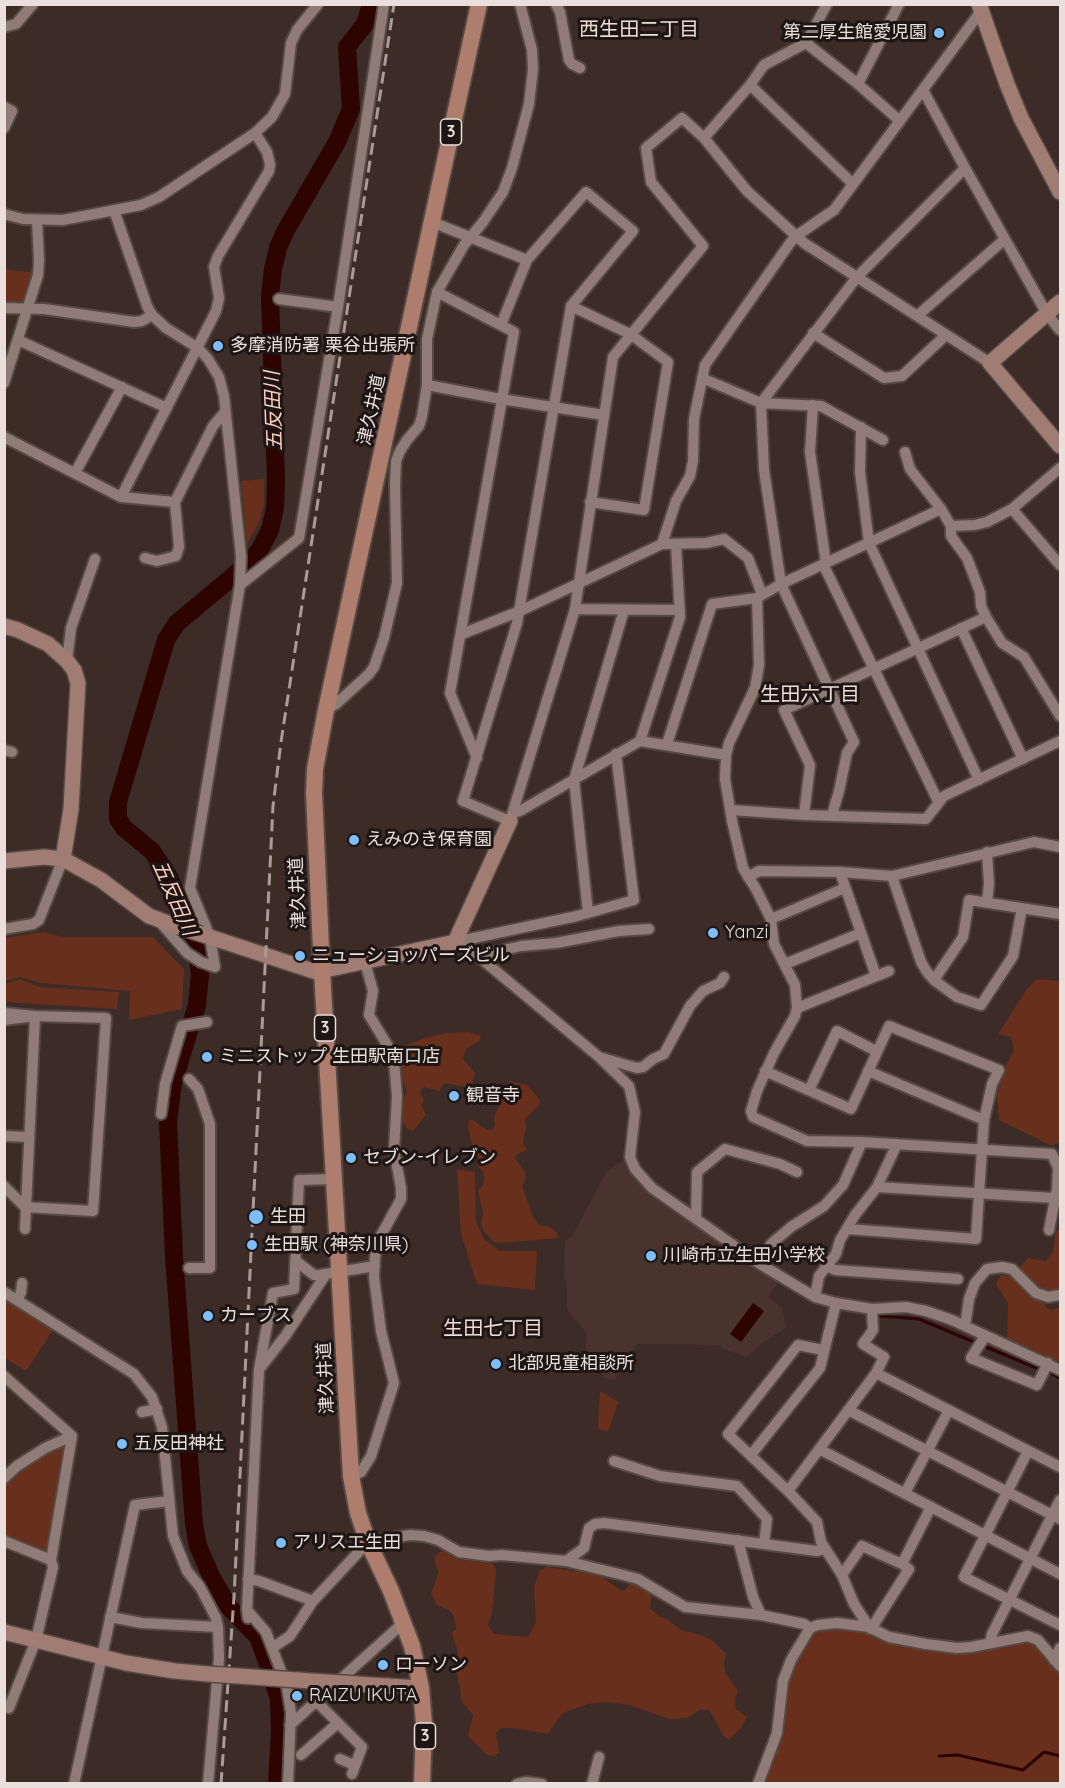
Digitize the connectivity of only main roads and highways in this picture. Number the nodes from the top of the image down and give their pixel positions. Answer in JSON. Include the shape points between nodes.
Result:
{"nodes":[{"id":1,"x":479,"y":4,"type":"edge"},
{"id":2,"x":422,"y":1784,"type":"edge"}],
"edges":[{"from":1,"to":2,"type":"main road","name":"津久井道","number":"3","via":[[326,710],[314,793],[334,1179],[333,1273],[351,1476],[368,1542],[412,1646],[421,1688],[425,1739]]}]}
